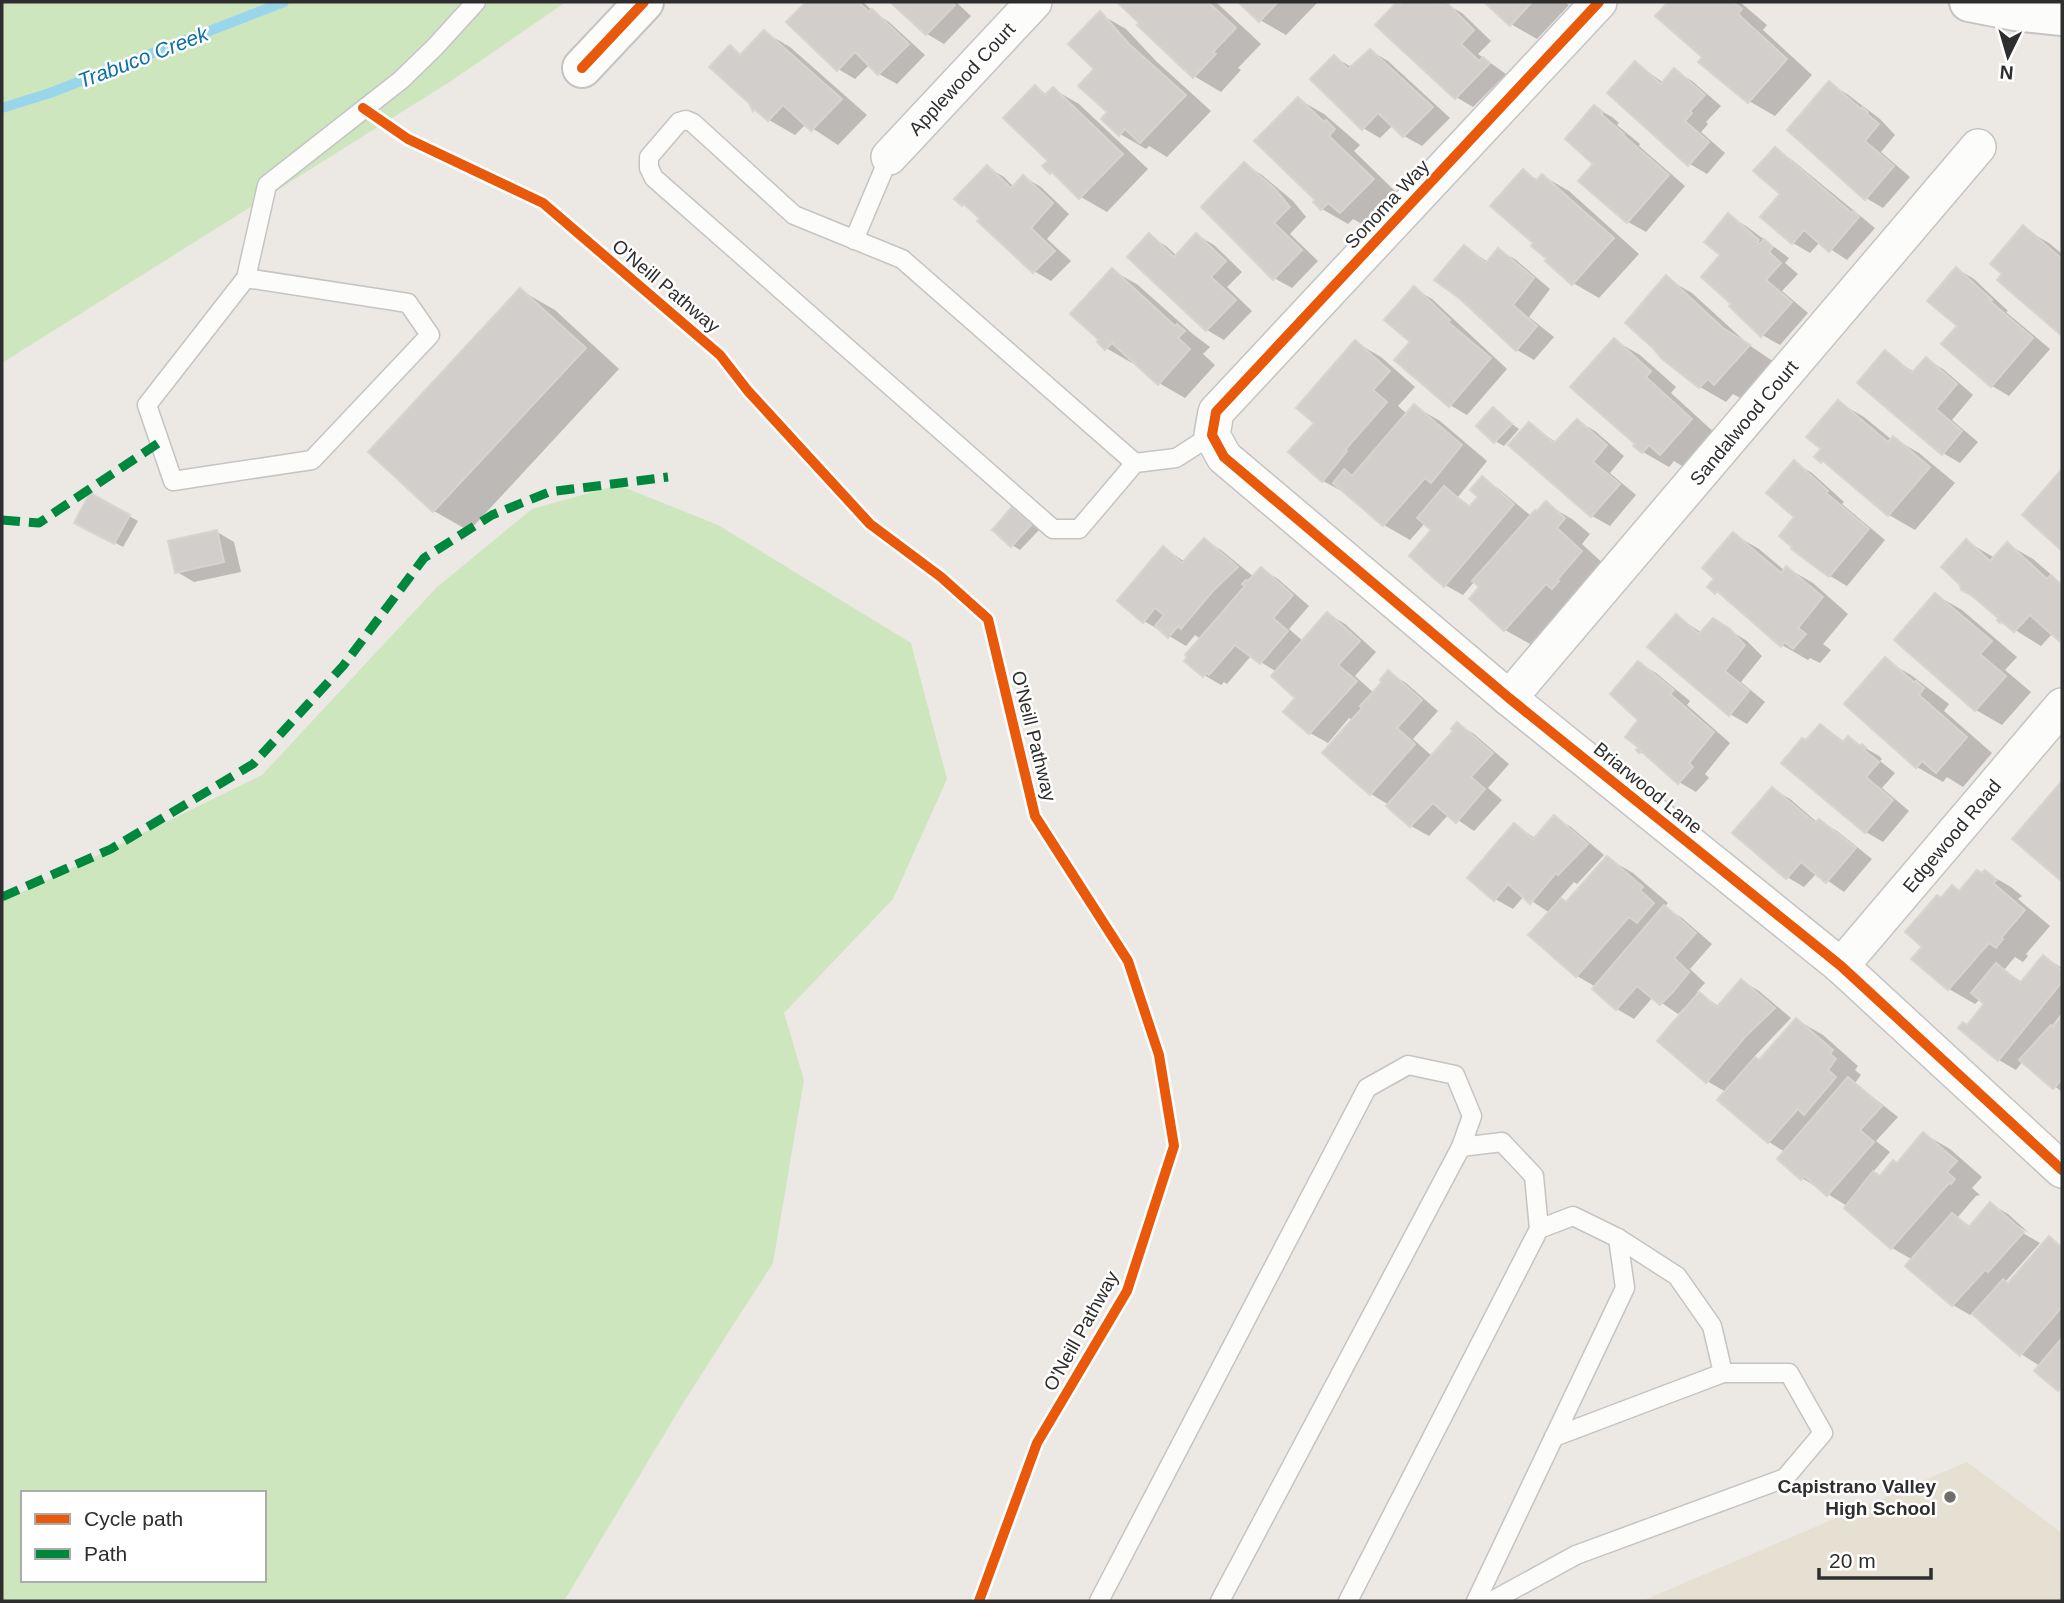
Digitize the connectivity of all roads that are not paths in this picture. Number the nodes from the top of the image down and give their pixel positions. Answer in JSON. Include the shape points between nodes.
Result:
{"nodes":[{"id":1,"x":477,"y":2,"type":"edge"},
{"id":2,"x":644,"y":2,"type":"edge"},
{"id":3,"x":1034,"y":2,"type":"edge"},
{"id":4,"x":1600,"y":2,"type":"edge"},
{"id":5,"x":1969,"y":2,"type":"edge"},
{"id":6,"x":2062,"y":16,"type":"edge"},
{"id":7,"x":582,"y":68,"type":"dead end"},
{"id":8,"x":1978,"y":147,"type":"dead end"},
{"id":9,"x":889,"y":157,"type":"joint"},
{"id":10,"x":853,"y":240,"type":"junction"},
{"id":11,"x":246,"y":278,"type":"junction"},
{"id":12,"x":1212,"y":435,"type":"junction"},
{"id":13,"x":1135,"y":463,"type":"junction"},
{"id":14,"x":1509,"y":698,"type":"junction"},
{"id":15,"x":2062,"y":706,"type":"edge"},
{"id":16,"x":1841,"y":966,"type":"junction"},
{"id":17,"x":1461,"y":1147,"type":"junction"},
{"id":18,"x":2062,"y":1170,"type":"edge"},
{"id":19,"x":1539,"y":1229,"type":"junction"},
{"id":20,"x":1618,"y":1238,"type":"junction"},
{"id":21,"x":1723,"y":1373,"type":"junction"},
{"id":22,"x":1555,"y":1437,"type":"junction"},
{"id":23,"x":1099,"y":1601,"type":"edge"},
{"id":24,"x":1220,"y":1601,"type":"edge"},
{"id":25,"x":1348,"y":1601,"type":"edge"},
{"id":26,"x":1476,"y":1601,"type":"edge"},
{"id":27,"x":1492,"y":1601,"type":"edge"}],
"edges":[{"from":1,"to":11,"type":"lane","via":[[401,80],[267,185]]},
{"from":2,"to":7,"type":"street"},
{"from":3,"to":9,"type":"street","name":"Applewood Court"},
{"from":4,"to":12,"type":"street","name":"Sonoma Way","via":[[1216,412]]},
{"from":5,"to":6,"type":"street"},
{"from":8,"to":14,"type":"street","name":"Sandalwood Court"},
{"from":9,"to":10,"type":"lane"},
{"from":10,"to":13,"type":"lane","via":[[902,259]]},
{"from":10,"to":13,"type":"lane","via":[[794,215],[694,123],[679,122],[649,157],[654,178],[1053,529],[1079,529]]},
{"from":11,"to":11,"type":"lane","via":[[408,303],[430,335],[312,460],[173,481],[147,405]]},
{"from":12,"to":13,"type":"lane","via":[[1176,458]]},
{"from":12,"to":14,"type":"street","name":"Briarwood Lane","via":[[1224,457]]},
{"from":14,"to":16,"type":"street","name":"Briarwood Lane"},
{"from":15,"to":16,"type":"street","name":"Edgewood Road"},
{"from":16,"to":18,"type":"street","name":"Briarwood Lane"},
{"from":17,"to":19,"type":"lane","via":[[1502,1142],[1534,1176]]},
{"from":17,"to":23,"type":"lane","via":[[1472,1116],[1455,1074],[1408,1065],[1367,1088]]},
{"from":17,"to":24,"type":"lane"},
{"from":19,"to":20,"type":"lane","via":[[1573,1216]]},
{"from":19,"to":25,"type":"lane"},
{"from":20,"to":21,"type":"lane","via":[[1676,1276],[1712,1326]]},
{"from":20,"to":22,"type":"lane","via":[[1625,1288]]},
{"from":21,"to":22,"type":"lane"},
{"from":21,"to":27,"type":"lane","via":[[1788,1373],[1823,1433],[1785,1478],[1576,1555]]},
{"from":22,"to":26,"type":"lane"}]}
